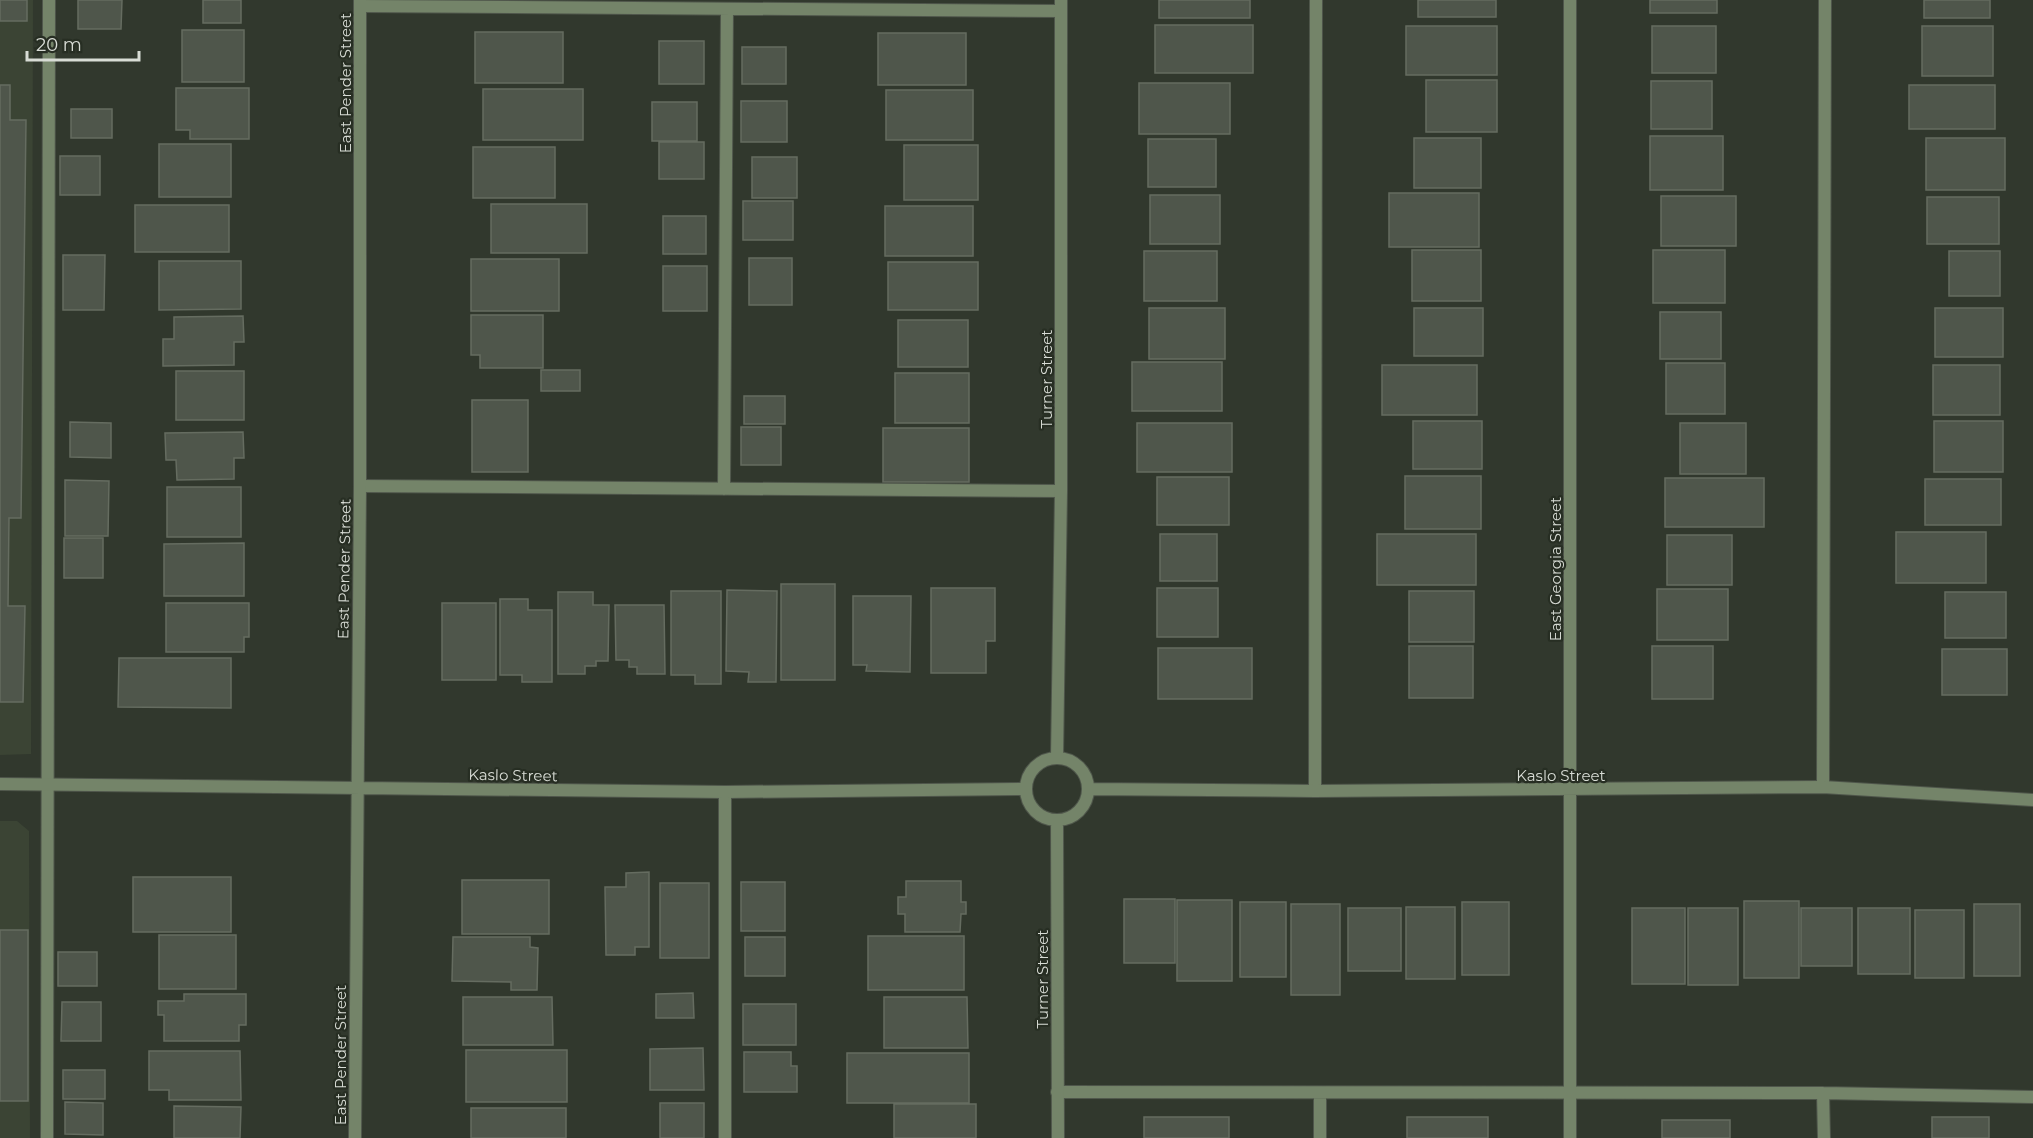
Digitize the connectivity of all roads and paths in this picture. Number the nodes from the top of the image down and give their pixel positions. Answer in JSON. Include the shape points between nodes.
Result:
{"nodes":[{"id":1,"x":50,"y":0,"type":"edge"},
{"id":2,"x":1316,"y":0,"type":"edge"},
{"id":3,"x":1570,"y":0,"type":"edge"},
{"id":4,"x":1825,"y":0,"type":"edge"},
{"id":5,"x":360,"y":3,"type":"edge"},
{"id":6,"x":1061,"y":6,"type":"edge"},
{"id":7,"x":727,"y":9,"type":"junction"},
{"id":8,"x":360,"y":486,"type":"junction"},
{"id":9,"x":724,"y":489,"type":"junction"},
{"id":10,"x":1061,"y":491,"type":"junction"},
{"id":11,"x":1058,"y":758,"type":"junction"},
{"id":12,"x":0,"y":784,"type":"edge"},
{"id":13,"x":48,"y":784,"type":"junction"},
{"id":14,"x":1823,"y":787,"type":"junction"},
{"id":15,"x":357,"y":788,"type":"junction"},
{"id":16,"x":1026,"y":789,"type":"junction"},
{"id":17,"x":1088,"y":789,"type":"junction"},
{"id":18,"x":1570,"y":790,"type":"junction"},
{"id":19,"x":1315,"y":791,"type":"junction"},
{"id":20,"x":725,"y":792,"type":"junction"},
{"id":21,"x":2033,"y":800,"type":"edge"},
{"id":22,"x":1057,"y":820,"type":"junction"},
{"id":23,"x":1058,"y":1092,"type":"junction"},
{"id":24,"x":1570,"y":1093,"type":"junction"},
{"id":25,"x":1823,"y":1093,"type":"junction"},
{"id":26,"x":1320,"y":1094,"type":"junction"},
{"id":27,"x":2033,"y":1096,"type":"edge"},
{"id":28,"x":47,"y":1138,"type":"edge"},
{"id":29,"x":355,"y":1138,"type":"edge"},
{"id":30,"x":724,"y":1138,"type":"edge"},
{"id":31,"x":1058,"y":1138,"type":"edge"},
{"id":32,"x":1320,"y":1138,"type":"edge"},
{"id":33,"x":1570,"y":1138,"type":"edge"},
{"id":34,"x":1824,"y":1138,"type":"edge"}],
"edges":[{"from":1,"to":13,"type":"street"},
{"from":2,"to":19,"type":"street"},
{"from":3,"to":18,"type":"street","name":"East Georgia Street"},
{"from":4,"to":14,"type":"street"},
{"from":5,"to":7,"type":"street"},
{"from":5,"to":8,"type":"street","name":"East Pender Street"},
{"from":6,"to":7,"type":"street"},
{"from":6,"to":10,"type":"street","name":"Turner Street"},
{"from":7,"to":9,"type":"street"},
{"from":8,"to":9,"type":"street"},
{"from":8,"to":15,"type":"street","name":"East Pender Street"},
{"from":9,"to":10,"type":"street"},
{"from":10,"to":11,"type":"street","name":"Turner Street"},
{"from":11,"to":16,"type":"street","via":[[1047,759],[1032,771]]},
{"from":11,"to":17,"type":"street","via":[[1076,764]]},
{"from":12,"to":13,"type":"street","name":"Kaslo Street"},
{"from":13,"to":15,"type":"street","name":"Kaslo Street"},
{"from":13,"to":28,"type":"street"},
{"from":14,"to":18,"type":"street","name":"Kaslo Street"},
{"from":14,"to":21,"type":"street","name":"Kaslo Street"},
{"from":15,"to":20,"type":"street","name":"Kaslo Street"},
{"from":15,"to":29,"type":"street","name":"East Pender Street"},
{"from":16,"to":20,"type":"street","name":"Kaslo Street"},
{"from":16,"to":22,"type":"street","via":[[1032,807]]},
{"from":17,"to":19,"type":"street","name":"Kaslo Street"},
{"from":17,"to":22,"type":"street","via":[[1075,814]]},
{"from":18,"to":19,"type":"street","name":"Kaslo Street"},
{"from":18,"to":24,"type":"street","name":"East Georgia Street"},
{"from":20,"to":30,"type":"street"},
{"from":22,"to":23,"type":"street","name":"Turner Street"},
{"from":23,"to":26,"type":"street"},
{"from":23,"to":31,"type":"street","name":"Turner Street"},
{"from":24,"to":25,"type":"street"},
{"from":24,"to":26,"type":"street"},
{"from":24,"to":33,"type":"street","name":"East Georgia Street"},
{"from":25,"to":27,"type":"street"},
{"from":25,"to":34,"type":"street"},
{"from":26,"to":32,"type":"street"}]}
